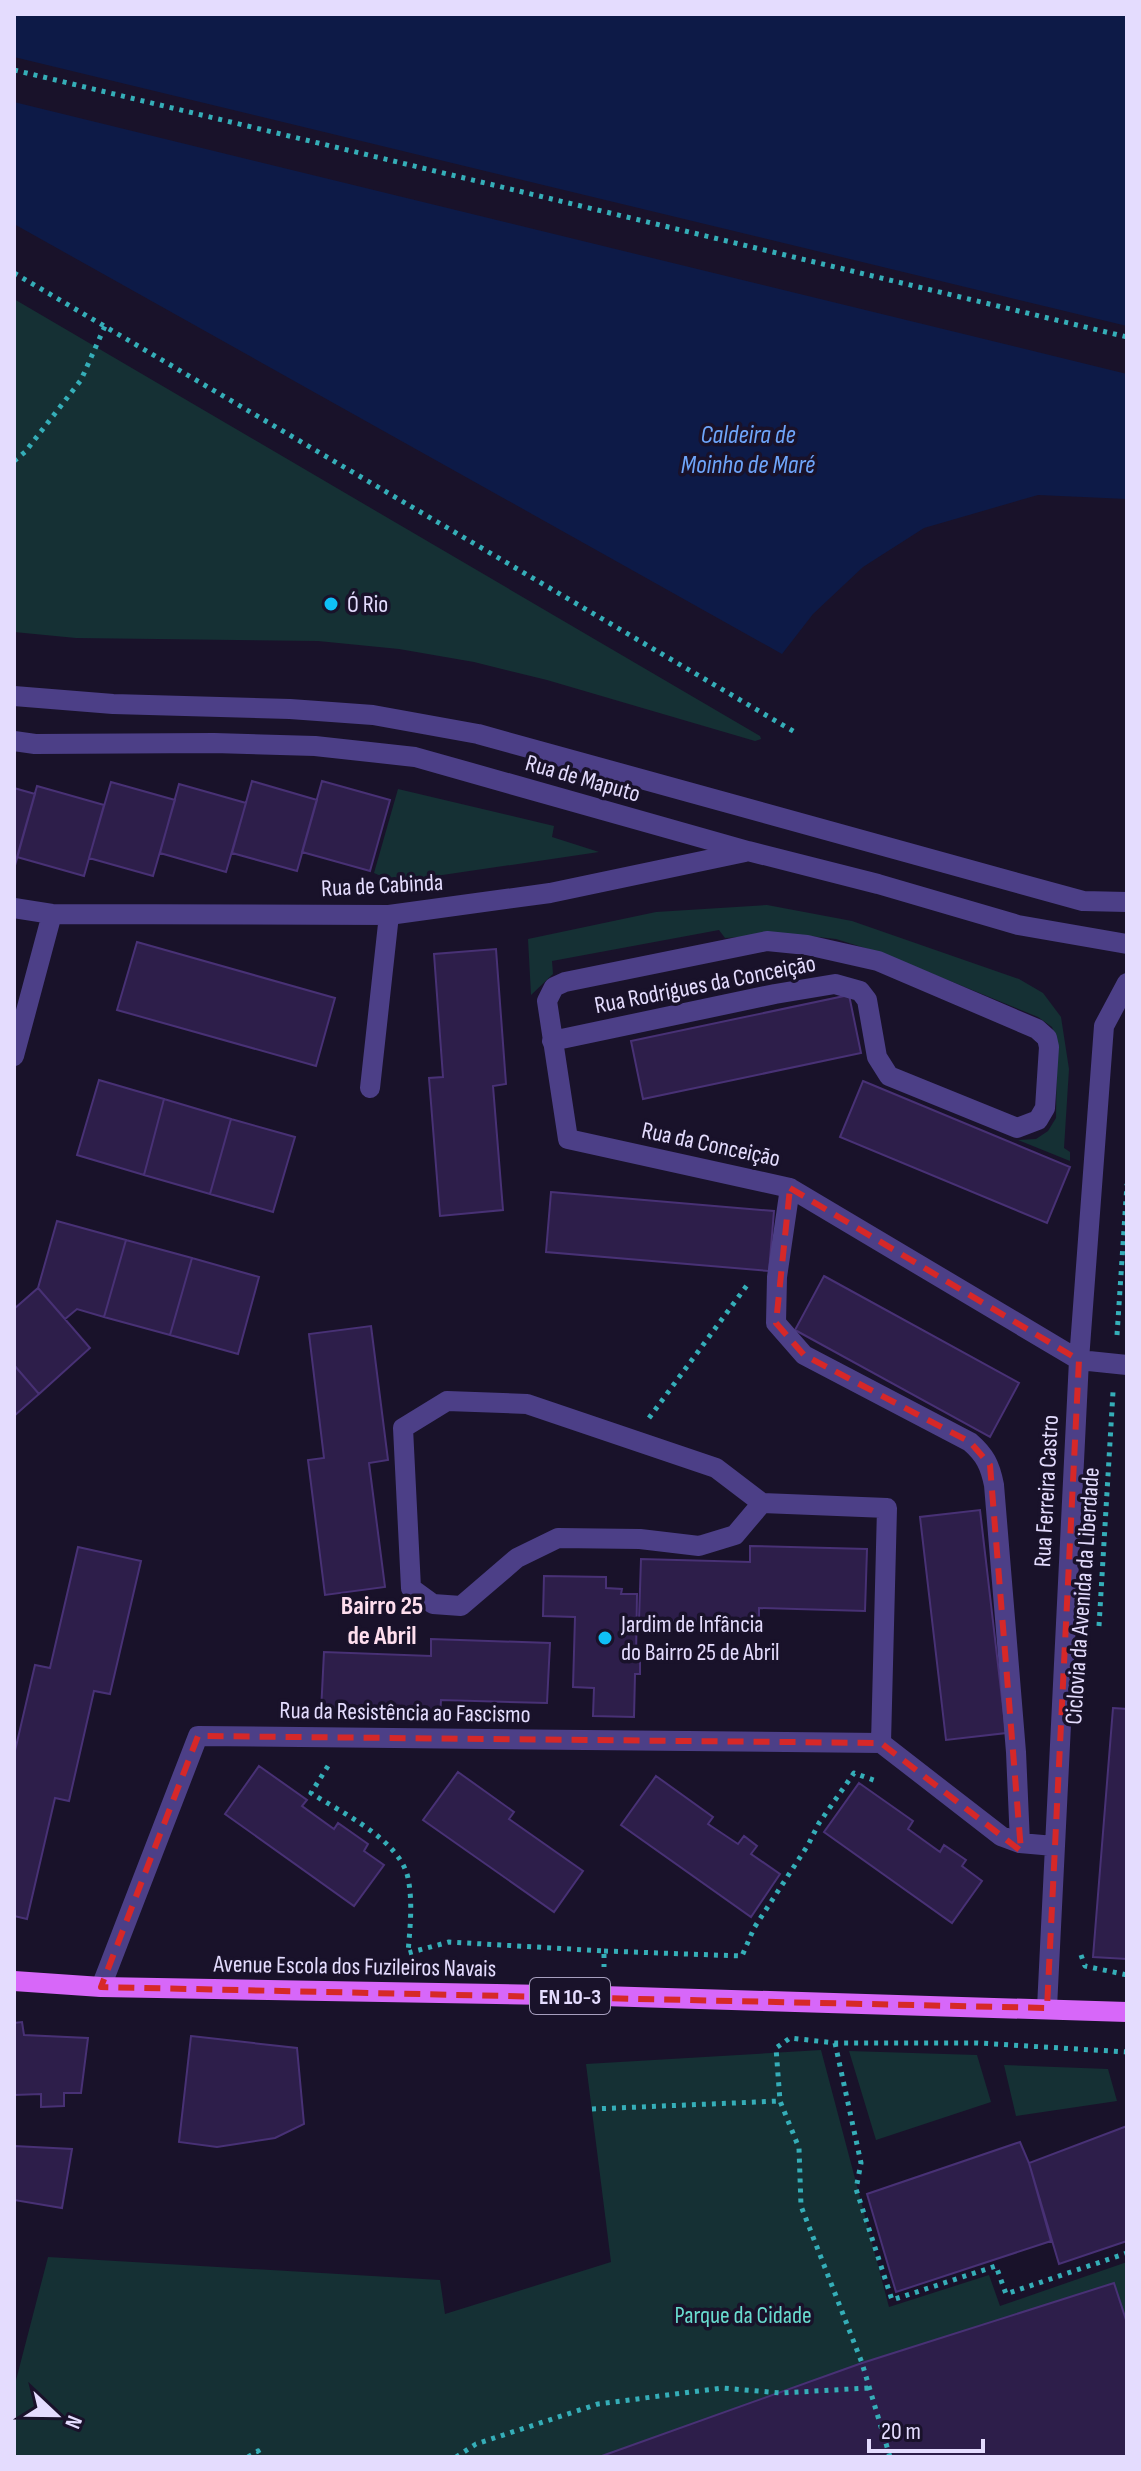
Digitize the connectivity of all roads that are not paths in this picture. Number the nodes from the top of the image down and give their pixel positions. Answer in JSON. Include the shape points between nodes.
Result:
{"nodes":[{"id":1,"x":14,"y":696,"type":"edge"},
{"id":2,"x":14,"y":741,"type":"edge"},
{"id":3,"x":748,"y":851,"type":"junction"},
{"id":4,"x":1127,"y":902,"type":"edge"},
{"id":5,"x":14,"y":908,"type":"edge"},
{"id":6,"x":52,"y":914,"type":"junction"},
{"id":7,"x":389,"y":915,"type":"junction"},
{"id":8,"x":1127,"y":944,"type":"edge"},
{"id":9,"x":1127,"y":983,"type":"edge"},
{"id":10,"x":547,"y":1001,"type":"joint"},
{"id":11,"x":552,"y":1041,"type":"junction"},
{"id":12,"x":14,"y":1056,"type":"edge"},
{"id":13,"x":370,"y":1088,"type":"dead end"},
{"id":14,"x":790,"y":1188,"type":"junction"},
{"id":15,"x":1079,"y":1360,"type":"junction"},
{"id":16,"x":1121,"y":1365,"type":"edge"},
{"id":17,"x":762,"y":1503,"type":"junction"},
{"id":18,"x":881,"y":1743,"type":"junction"},
{"id":19,"x":1020,"y":1843,"type":"junction"},
{"id":20,"x":1054,"y":1846,"type":"junction"},
{"id":21,"x":14,"y":1981,"type":"edge"},
{"id":22,"x":101,"y":1987,"type":"junction"},
{"id":23,"x":1047,"y":2008,"type":"junction"},
{"id":24,"x":1127,"y":2012,"type":"edge"}],
"edges":[{"from":1,"to":4,"type":"street","name":"Rua de Maputo","via":[[373,715],[478,734],[1083,901]]},
{"from":2,"to":3,"type":"street","name":"Rua de Maputo","via":[[300,745],[415,757]]},
{"from":3,"to":7,"type":"street","name":"Rua de Cabinda","via":[[550,893]]},
{"from":3,"to":8,"type":"street","name":"Rua de Maputo","via":[[1018,925]]},
{"from":5,"to":6,"type":"street","name":"Rua de Cabinda"},
{"from":6,"to":7,"type":"street","name":"Rua de Cabinda"},
{"from":6,"to":12,"type":"street"},
{"from":7,"to":13,"type":"street"},
{"from":9,"to":15,"type":"street","name":"Rua Ferreira Castro","via":[[1104,1026]]},
{"from":10,"to":11,"type":"street","name":"Rua da Conceição"},
{"from":10,"to":11,"type":"street","name":"Rua Rodrigues da Conceição","via":[[554,987],[565,982],[767,941],[849,953],[1044,1034],[1049,1047],[1045,1108],[1038,1120],[1017,1128],[889,1076],[877,1057],[867,1000],[860,991],[835,984]]},
{"from":11,"to":14,"type":"street","name":"Rua da Conceição","via":[[568,1139]]},
{"from":14,"to":15,"type":"street","name":"Rua da Conceição"},
{"from":14,"to":19,"type":"street","via":[[776,1323],[804,1355],[970,1442],[990,1465]]},
{"from":15,"to":16,"type":"street"},
{"from":15,"to":20,"type":"street","name":"Rua Ferreira Castro"},
{"from":17,"to":17,"type":"street","via":[[716,1468],[527,1404],[447,1401],[403,1428],[411,1588],[433,1604],[461,1606],[517,1558],[558,1538],[699,1546],[735,1535]]},
{"from":17,"to":18,"type":"street","via":[[887,1508]]},
{"from":18,"to":19,"type":"street","via":[[1001,1836]]},
{"from":18,"to":22,"type":"street","name":"Rua da Resistência ao Fascismo","via":[[198,1736]]},
{"from":19,"to":20,"type":"street"},
{"from":20,"to":23,"type":"street","name":"Rua Ferreira Castro"},
{"from":21,"to":22,"type":"main road","name":"Avenue Escola dos Fuzileiros Navais","number":"EN 10-3"},
{"from":22,"to":23,"type":"main road","name":"Avenue Escola dos Fuzileiros Navais","number":"EN 10-3"},
{"from":23,"to":24,"type":"main road","name":"Avenue Escola dos Fuzileiros Navais","number":"EN 10-3"}]}
